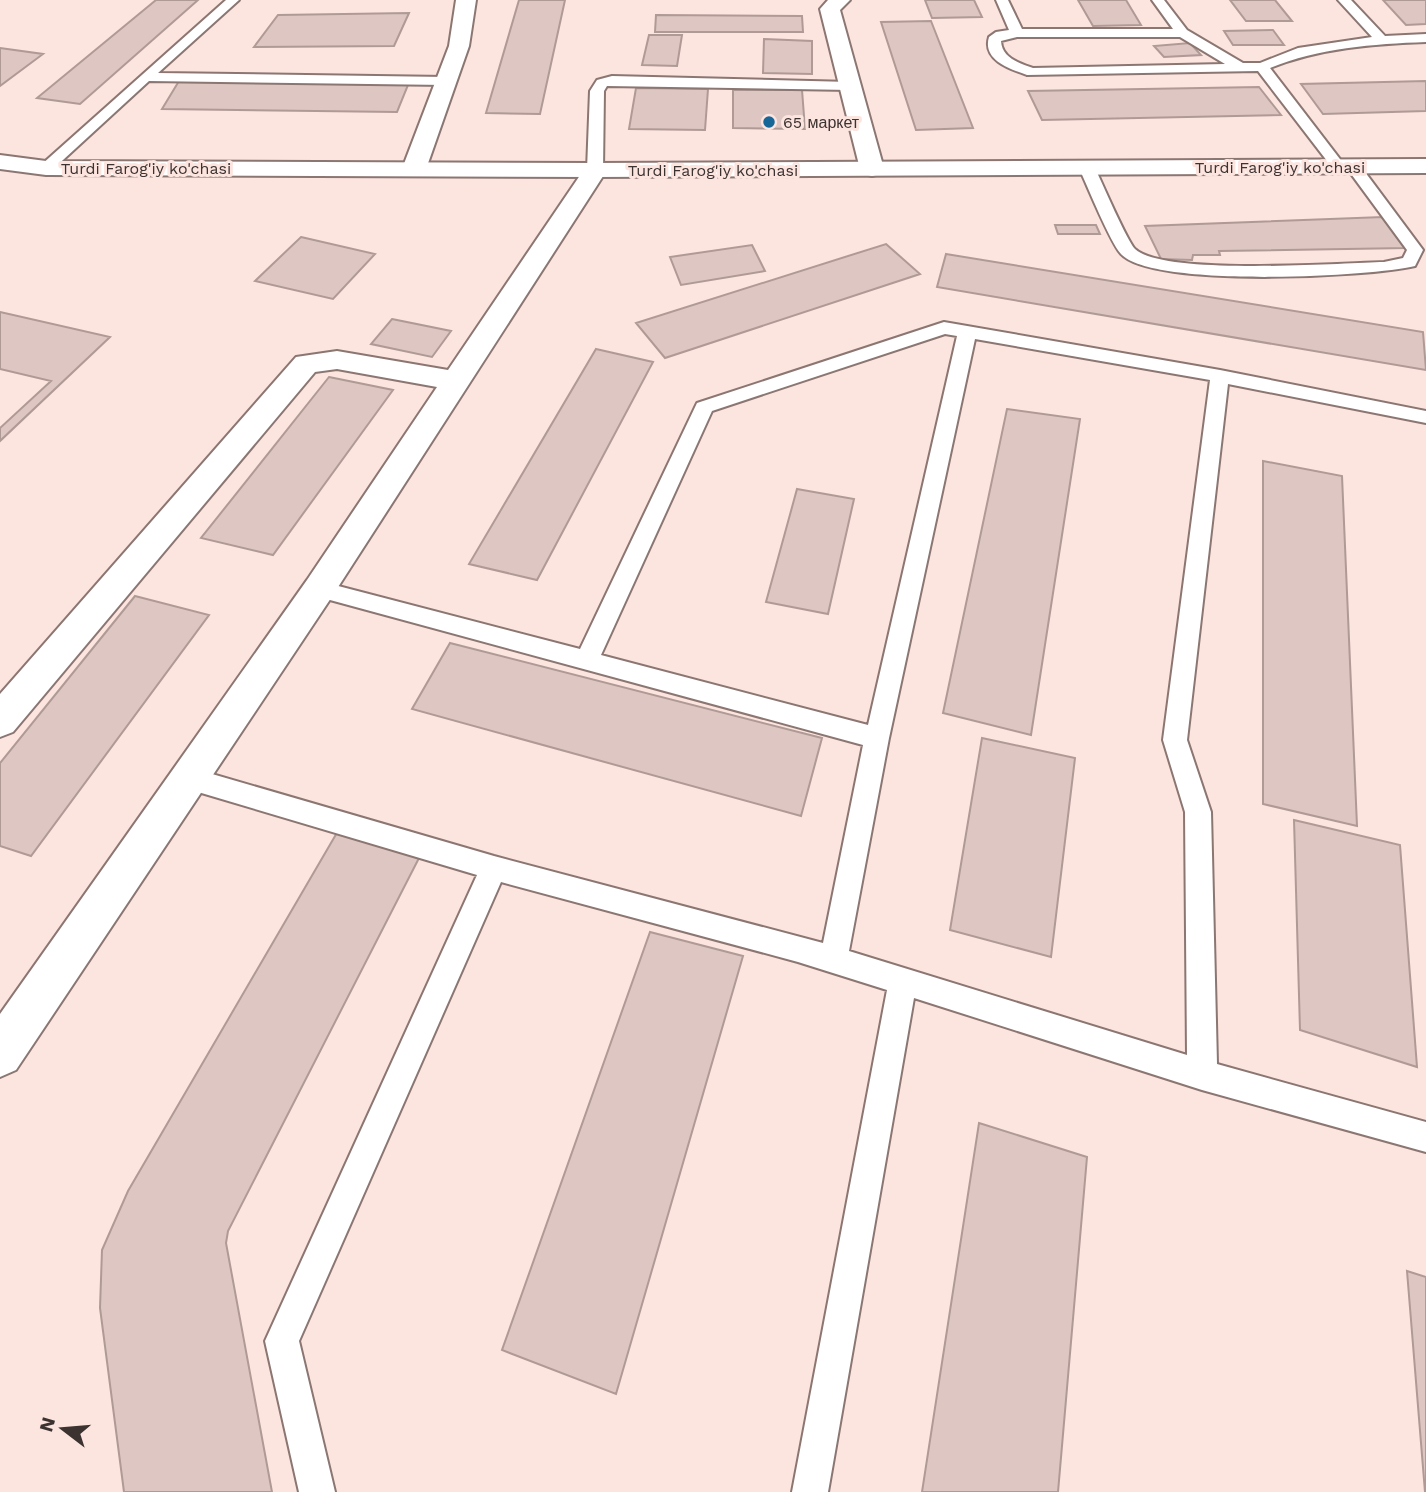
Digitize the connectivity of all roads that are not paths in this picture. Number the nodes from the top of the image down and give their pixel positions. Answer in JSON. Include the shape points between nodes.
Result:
{"nodes":[{"id":1,"x":233,"y":0,"type":"edge"},
{"id":2,"x":466,"y":0,"type":"edge"},
{"id":3,"x":839,"y":0,"type":"edge"},
{"id":4,"x":1002,"y":0,"type":"edge"},
{"id":5,"x":1158,"y":0,"type":"edge"},
{"id":6,"x":1344,"y":0,"type":"edge"},
{"id":7,"x":1017,"y":33,"type":"junction"},
{"id":8,"x":1182,"y":33,"type":"junction"},
{"id":9,"x":1426,"y":38,"type":"edge"},
{"id":10,"x":1382,"y":40,"type":"junction"},
{"id":11,"x":1262,"y":67,"type":"junction"},
{"id":12,"x":1241,"y":68,"type":"junction"},
{"id":13,"x":145,"y":77,"type":"junction"},
{"id":14,"x":446,"y":81,"type":"junction"},
{"id":15,"x":850,"y":86,"type":"junction"},
{"id":16,"x":0,"y":162,"type":"edge"},
{"id":17,"x":1426,"y":166,"type":"edge"},
{"id":18,"x":1347,"y":167,"type":"junction"},
{"id":19,"x":46,"y":168,"type":"junction"},
{"id":20,"x":1087,"y":168,"type":"junction"},
{"id":21,"x":414,"y":169,"type":"junction"},
{"id":22,"x":872,"y":169,"type":"junction"},
{"id":23,"x":594,"y":170,"type":"junction"},
{"id":24,"x":967,"y":333,"type":"junction"},
{"id":25,"x":1220,"y":376,"type":"junction"},
{"id":26,"x":456,"y":381,"type":"junction"},
{"id":27,"x":1426,"y":417,"type":"edge"},
{"id":28,"x":319,"y":589,"type":"junction"},
{"id":29,"x":586,"y":662,"type":"junction"},
{"id":30,"x":0,"y":721,"type":"edge"},
{"id":31,"x":877,"y":738,"type":"junction"},
{"id":32,"x":188,"y":779,"type":"junction"},
{"id":33,"x":494,"y":868,"type":"junction"},
{"id":34,"x":832,"y":960,"type":"junction"},
{"id":35,"x":903,"y":981,"type":"junction"},
{"id":36,"x":0,"y":1054,"type":"edge"},
{"id":37,"x":1202,"y":1075,"type":"junction"},
{"id":38,"x":1426,"y":1137,"type":"edge"},
{"id":39,"x":317,"y":1492,"type":"edge"},
{"id":40,"x":810,"y":1492,"type":"edge"}],
"edges":[{"from":1,"to":13,"type":"lane"},
{"from":2,"to":14,"type":"street","via":[[459,46]]},
{"from":3,"to":15,"type":"street","via":[[830,9]]},
{"from":4,"to":7,"type":"lane"},
{"from":5,"to":8,"type":"lane"},
{"from":6,"to":10,"type":"lane"},
{"from":7,"to":8,"type":"lane"},
{"from":7,"to":12,"type":"lane","via":[[1001,34],[993,47],[1012,65],[1032,72]]},
{"from":8,"to":12,"type":"lane"},
{"from":9,"to":10,"type":"lane"},
{"from":10,"to":11,"type":"lane","via":[[1298,52]]},
{"from":11,"to":12,"type":"lane"},
{"from":11,"to":18,"type":"lane"},
{"from":13,"to":14,"type":"lane"},
{"from":13,"to":19,"type":"lane"},
{"from":14,"to":21,"type":"street"},
{"from":15,"to":22,"type":"street"},
{"from":15,"to":23,"type":"lane","via":[[601,83]]},
{"from":16,"to":19,"type":"street","name":"Turdi Farog'iy ko'chasi"},
{"from":17,"to":18,"type":"street","name":"Turdi Farog'iy ko'chasi"},
{"from":18,"to":20,"type":"street","name":"Turdi Farog'iy ko'chasi"},
{"from":18,"to":20,"type":"lane","via":[[1415,250],[1409,262],[1384,267],[1230,272],[1150,263],[1128,252]]},
{"from":19,"to":21,"type":"street","name":"Turdi Farog'iy ko'chasi"},
{"from":20,"to":22,"type":"street","name":"Turdi Farog'iy ko'chasi"},
{"from":21,"to":23,"type":"street","name":"Turdi Farog'iy ko'chasi"},
{"from":22,"to":23,"type":"street","name":"Turdi Farog'iy ko'chasi"},
{"from":23,"to":26,"type":"street"},
{"from":24,"to":25,"type":"lane"},
{"from":24,"to":29,"type":"lane","via":[[944,328],[704,407]]},
{"from":24,"to":31,"type":"lane"},
{"from":25,"to":27,"type":"lane"},
{"from":25,"to":37,"type":"lane","via":[[1175,740],[1198,812]]},
{"from":26,"to":28,"type":"street"},
{"from":26,"to":30,"type":"street","via":[[337,360],[306,364]]},
{"from":28,"to":29,"type":"lane"},
{"from":28,"to":32,"type":"street"},
{"from":29,"to":31,"type":"lane"},
{"from":31,"to":34,"type":"lane"},
{"from":32,"to":33,"type":"lane"},
{"from":32,"to":36,"type":"street"},
{"from":33,"to":34,"type":"lane"},
{"from":33,"to":39,"type":"lane","via":[[282,1341]]},
{"from":34,"to":35,"type":"lane"},
{"from":35,"to":37,"type":"lane"},
{"from":35,"to":40,"type":"lane"},
{"from":37,"to":38,"type":"lane"}]}
